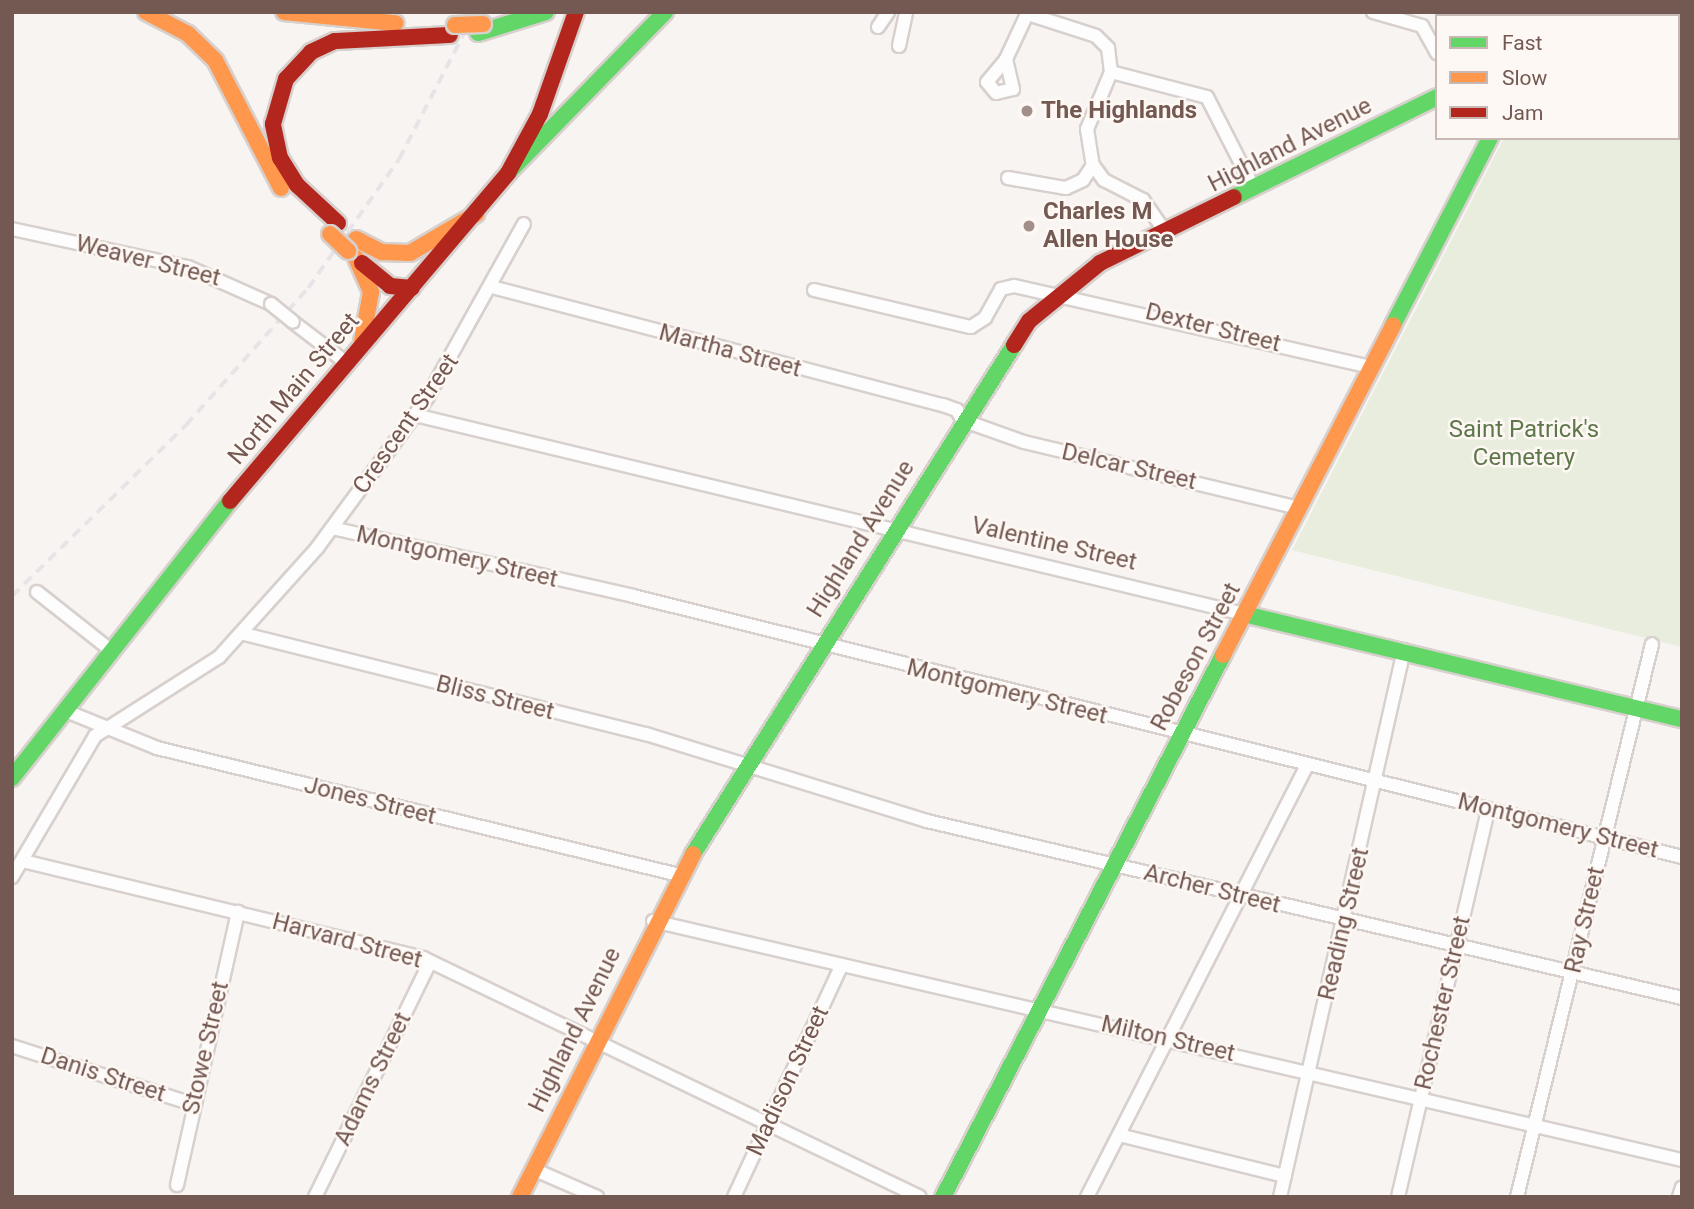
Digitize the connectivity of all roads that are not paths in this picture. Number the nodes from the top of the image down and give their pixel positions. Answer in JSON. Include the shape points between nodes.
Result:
{"nodes":[{"id":1,"x":146,"y":12,"type":"edge"},
{"id":2,"x":284,"y":12,"type":"edge"},
{"id":3,"x":544,"y":12,"type":"edge"},
{"id":4,"x":576,"y":12,"type":"edge"},
{"id":5,"x":665,"y":12,"type":"edge"},
{"id":6,"x":888,"y":12,"type":"edge"},
{"id":7,"x":906,"y":12,"type":"edge"},
{"id":8,"x":1373,"y":12,"type":"edge"},
{"id":9,"x":1426,"y":12,"type":"edge"},
{"id":10,"x":1028,"y":13,"type":"edge"},
{"id":11,"x":1422,"y":26,"type":"junction"},
{"id":12,"x":878,"y":27,"type":"dead end"},
{"id":13,"x":452,"y":30,"type":"junction"},
{"id":14,"x":899,"y":46,"type":"dead end"},
{"id":15,"x":1435,"y":49,"type":"edge"},
{"id":16,"x":1006,"y":59,"type":"dead end"},
{"id":17,"x":1111,"y":72,"type":"junction"},
{"id":18,"x":1435,"y":98,"type":"edge"},
{"id":19,"x":1489,"y":140,"type":"edge"},
{"id":20,"x":1093,"y":165,"type":"junction"},
{"id":21,"x":508,"y":173,"type":"junction"},
{"id":22,"x":1008,"y":178,"type":"dead end"},
{"id":23,"x":1254,"y":189,"type":"junction"},
{"id":24,"x":476,"y":214,"type":"junction"},
{"id":25,"x":524,"y":224,"type":"dead end"},
{"id":26,"x":334,"y":228,"type":"junction"},
{"id":27,"x":12,"y":229,"type":"edge"},
{"id":28,"x":1165,"y":231,"type":"junction"},
{"id":29,"x":353,"y":249,"type":"junction"},
{"id":30,"x":492,"y":287,"type":"junction"},
{"id":31,"x":412,"y":288,"type":"junction"},
{"id":32,"x":814,"y":290,"type":"dead end"},
{"id":33,"x":1053,"y":297,"type":"junction"},
{"id":34,"x":362,"y":341,"type":"junction"},
{"id":35,"x":344,"y":362,"type":"junction"},
{"id":36,"x":1371,"y":367,"type":"junction"},
{"id":37,"x":415,"y":415,"type":"junction"},
{"id":38,"x":962,"y":420,"type":"junction"},
{"id":39,"x":1298,"y":508,"type":"junction"},
{"id":40,"x":332,"y":528,"type":"junction"},
{"id":41,"x":893,"y":530,"type":"junction"},
{"id":42,"x":37,"y":592,"type":"dead end"},
{"id":43,"x":1244,"y":614,"type":"junction"},
{"id":44,"x":244,"y":634,"type":"junction"},
{"id":45,"x":1652,"y":644,"type":"dead end"},
{"id":46,"x":821,"y":646,"type":"junction"},
{"id":47,"x":1404,"y":650,"type":"junction"},
{"id":48,"x":113,"y":652,"type":"junction"},
{"id":49,"x":1637,"y":708,"type":"junction"},
{"id":50,"x":66,"y":711,"type":"junction"},
{"id":51,"x":1682,"y":719,"type":"edge"},
{"id":52,"x":103,"y":730,"type":"junction"},
{"id":53,"x":1181,"y":734,"type":"junction"},
{"id":54,"x":1307,"y":766,"type":"junction"},
{"id":55,"x":745,"y":768,"type":"junction"},
{"id":56,"x":12,"y":778,"type":"edge"},
{"id":57,"x":1377,"y":782,"type":"junction"},
{"id":58,"x":1488,"y":809,"type":"junction"},
{"id":59,"x":1604,"y":838,"type":"junction"},
{"id":60,"x":1682,"y":857,"type":"edge"},
{"id":61,"x":23,"y":861,"type":"junction"},
{"id":62,"x":1113,"y":865,"type":"junction"},
{"id":63,"x":679,"y":875,"type":"junction"},
{"id":64,"x":12,"y":877,"type":"edge"},
{"id":65,"x":1242,"y":895,"type":"junction"},
{"id":66,"x":238,"y":912,"type":"junction"},
{"id":67,"x":1345,"y":920,"type":"junction"},
{"id":68,"x":653,"y":921,"type":"junction"},
{"id":69,"x":1457,"y":945,"type":"junction"},
{"id":70,"x":430,"y":961,"type":"junction"},
{"id":71,"x":841,"y":966,"type":"junction"},
{"id":72,"x":1574,"y":971,"type":"junction"},
{"id":73,"x":1682,"y":998,"type":"edge"},
{"id":74,"x":1040,"y":1009,"type":"junction"},
{"id":75,"x":1170,"y":1039,"type":"junction"},
{"id":76,"x":594,"y":1042,"type":"junction"},
{"id":77,"x":12,"y":1046,"type":"edge"},
{"id":78,"x":1309,"y":1073,"type":"junction"},
{"id":79,"x":1420,"y":1099,"type":"junction"},
{"id":80,"x":193,"y":1104,"type":"junction"},
{"id":81,"x":1535,"y":1125,"type":"junction"},
{"id":82,"x":768,"y":1126,"type":"junction"},
{"id":83,"x":1119,"y":1135,"type":"junction"},
{"id":84,"x":1682,"y":1160,"type":"edge"},
{"id":85,"x":533,"y":1169,"type":"junction"},
{"id":86,"x":1285,"y":1176,"type":"junction"},
{"id":87,"x":177,"y":1185,"type":"dead end"},
{"id":88,"x":1682,"y":1187,"type":"edge"},
{"id":89,"x":315,"y":1197,"type":"edge"},
{"id":90,"x":520,"y":1197,"type":"edge"},
{"id":91,"x":597,"y":1197,"type":"edge"},
{"id":92,"x":734,"y":1197,"type":"edge"},
{"id":93,"x":920,"y":1197,"type":"edge"},
{"id":94,"x":943,"y":1197,"type":"edge"},
{"id":95,"x":1087,"y":1197,"type":"edge"},
{"id":96,"x":1280,"y":1197,"type":"edge"},
{"id":97,"x":1398,"y":1197,"type":"edge"},
{"id":98,"x":1517,"y":1197,"type":"edge"},
{"id":99,"x":1679,"y":1197,"type":"edge"}],
"edges":[{"from":1,"to":26,"type":"main road","via":[[188,34],[215,60],[265,166]]},
{"from":2,"to":13,"type":"main road"},
{"from":3,"to":13,"type":"main road"},
{"from":4,"to":21,"type":"main road","name":"North Main Street","via":[[540,114]]},
{"from":5,"to":21,"type":"main road"},
{"from":6,"to":12,"type":"street"},
{"from":7,"to":14,"type":"street"},
{"from":8,"to":11,"type":"street"},
{"from":9,"to":11,"type":"street"},
{"from":10,"to":16,"type":"street"},
{"from":10,"to":17,"type":"street","via":[[1096,36],[1108,48]]},
{"from":11,"to":15,"type":"street"},
{"from":13,"to":26,"type":"main road","via":[[335,41],[312,52],[286,79],[273,124],[279,158]]},
{"from":17,"to":20,"type":"street","via":[[1087,129]]},
{"from":17,"to":23,"type":"street","via":[[1207,97]]},
{"from":18,"to":23,"type":"main road","name":"Highland Avenue"},
{"from":19,"to":36,"type":"main road","name":"Robeson Street"},
{"from":20,"to":22,"type":"street","via":[[1083,180],[1066,188]]},
{"from":20,"to":28,"type":"street","via":[[1104,180],[1143,200]]},
{"from":21,"to":24,"type":"main road","name":"North Main Street"},
{"from":23,"to":28,"type":"main road","name":"Highland Avenue"},
{"from":24,"to":29,"type":"main road","via":[[410,253]]},
{"from":24,"to":31,"type":"main road","name":"North Main Street"},
{"from":25,"to":30,"type":"street","name":"Crescent Street"},
{"from":26,"to":29,"type":"main road","bridge":true},
{"from":27,"to":35,"type":"street","name":"Weaver Street","bridge":true,"via":[[188,267],[271,304]]},
{"from":28,"to":33,"type":"main road","name":"Highland Avenue","via":[[1100,262]]},
{"from":29,"to":31,"type":"main road","via":[[390,286]]},
{"from":29,"to":34,"type":"main road","via":[[371,292]]},
{"from":30,"to":37,"type":"street","name":"Crescent Street"},
{"from":30,"to":38,"type":"street","name":"Martha Street","via":[[943,405],[957,410]]},
{"from":31,"to":34,"type":"main road","name":"North Main Street"},
{"from":32,"to":33,"type":"street","name":"Dexter Street","via":[[971,327],[985,318],[1001,289],[1014,286]]},
{"from":33,"to":36,"type":"street","name":"Dexter Street","via":[[1129,308]]},
{"from":33,"to":38,"type":"main road","name":"Highland Avenue","via":[[1017,337]]},
{"from":34,"to":35,"type":"main road","name":"North Main Street"},
{"from":35,"to":48,"type":"main road","name":"North Main Street"},
{"from":36,"to":39,"type":"main road","name":"Robeson Street"},
{"from":37,"to":40,"type":"street","name":"Crescent Street"},
{"from":37,"to":41,"type":"street","name":"Valentine Street"},
{"from":38,"to":39,"type":"street","name":"Delcar Street","via":[[1024,442]]},
{"from":38,"to":41,"type":"main road","name":"Highland Avenue"},
{"from":39,"to":43,"type":"main road","name":"Robeson Street"},
{"from":40,"to":44,"type":"street","name":"Crescent Street"},
{"from":40,"to":46,"type":"street","name":"Montgomery Street"},
{"from":41,"to":43,"type":"street","name":"Valentine Street"},
{"from":41,"to":46,"type":"main road","name":"Highland Avenue"},
{"from":42,"to":48,"type":"street"},
{"from":43,"to":47,"type":"main road","name":"Valentine Street"},
{"from":43,"to":53,"type":"main road","name":"Robeson Street"},
{"from":44,"to":52,"type":"street","name":"Crescent Street","via":[[219,657]]},
{"from":44,"to":55,"type":"street","name":"Bliss Street","via":[[646,734]]},
{"from":45,"to":49,"type":"street","name":"Ray Street"},
{"from":46,"to":53,"type":"street","name":"Montgomery Street"},
{"from":46,"to":55,"type":"main road","name":"Highland Avenue"},
{"from":47,"to":49,"type":"main road","name":"Valentine Street"},
{"from":47,"to":57,"type":"street","name":"Reading Street"},
{"from":48,"to":50,"type":"main road","name":"North Main Street"},
{"from":49,"to":51,"type":"main road","name":"Valentine Street"},
{"from":49,"to":59,"type":"street","name":"Ray Street"},
{"from":50,"to":52,"type":"street","name":"Jones Street"},
{"from":50,"to":56,"type":"main road","name":"North Main Street"},
{"from":52,"to":61,"type":"street","name":"Crescent Street"},
{"from":52,"to":63,"type":"street","name":"Jones Street"},
{"from":53,"to":54,"type":"street","name":"Montgomery Street"},
{"from":53,"to":62,"type":"main road","name":"Robeson Street"},
{"from":54,"to":57,"type":"street","name":"Montgomery Street"},
{"from":54,"to":65,"type":"street"},
{"from":55,"to":62,"type":"street","name":"Archer Street"},
{"from":55,"to":63,"type":"main road","name":"Highland Avenue"},
{"from":57,"to":58,"type":"street","name":"Montgomery Street"},
{"from":57,"to":67,"type":"street","name":"Reading Street"},
{"from":58,"to":59,"type":"street","name":"Montgomery Street"},
{"from":58,"to":69,"type":"street","name":"Rochester Street"},
{"from":59,"to":60,"type":"street","name":"Montgomery Street"},
{"from":59,"to":72,"type":"street","name":"Ray Street"},
{"from":61,"to":64,"type":"street","name":"Crescent Street"},
{"from":61,"to":66,"type":"street","name":"Harvard Street"},
{"from":62,"to":65,"type":"street","name":"Archer Street"},
{"from":62,"to":74,"type":"main road","name":"Robeson Street"},
{"from":63,"to":68,"type":"main road","name":"Highland Avenue"},
{"from":65,"to":67,"type":"street","name":"Archer Street"},
{"from":65,"to":75,"type":"street"},
{"from":66,"to":70,"type":"street","name":"Harvard Street"},
{"from":66,"to":80,"type":"street","name":"Stowe Street"},
{"from":67,"to":69,"type":"street","name":"Archer Street"},
{"from":67,"to":78,"type":"street","name":"Reading Street"},
{"from":68,"to":71,"type":"street","name":"Milton Street"},
{"from":68,"to":76,"type":"main road","name":"Highland Avenue"},
{"from":69,"to":72,"type":"street","name":"Archer Street"},
{"from":69,"to":79,"type":"street","name":"Rochester Street"},
{"from":70,"to":76,"type":"street","name":"Harvard Street"},
{"from":70,"to":89,"type":"street","name":"Adams Street"},
{"from":71,"to":74,"type":"street","name":"Milton Street"},
{"from":71,"to":82,"type":"street","name":"Madison Street"},
{"from":72,"to":73,"type":"street","name":"Archer Street"},
{"from":72,"to":81,"type":"street","name":"Ray Street"},
{"from":74,"to":75,"type":"street","name":"Milton Street"},
{"from":74,"to":94,"type":"main road","name":"Robeson Street"},
{"from":75,"to":78,"type":"street","name":"Milton Street"},
{"from":75,"to":83,"type":"street"},
{"from":76,"to":82,"type":"street","name":"Harvard Street"},
{"from":76,"to":85,"type":"main road","name":"Highland Avenue"},
{"from":77,"to":80,"type":"street","name":"Danis Street"},
{"from":78,"to":79,"type":"street","name":"Milton Street"},
{"from":78,"to":86,"type":"street","name":"Reading Street"},
{"from":79,"to":81,"type":"street","name":"Milton Street"},
{"from":79,"to":97,"type":"street","name":"Rochester Street"},
{"from":80,"to":87,"type":"street","name":"Stowe Street"},
{"from":81,"to":84,"type":"street","name":"Milton Street"},
{"from":81,"to":98,"type":"street","name":"Ray Street"},
{"from":82,"to":92,"type":"street","name":"Madison Street"},
{"from":82,"to":93,"type":"street","name":"Harvard Street"},
{"from":83,"to":86,"type":"street"},
{"from":83,"to":95,"type":"street"},
{"from":85,"to":90,"type":"main road","name":"Highland Avenue"},
{"from":85,"to":91,"type":"street"},
{"from":86,"to":96,"type":"street","name":"Reading Street"},
{"from":88,"to":99,"type":"street"}]}
